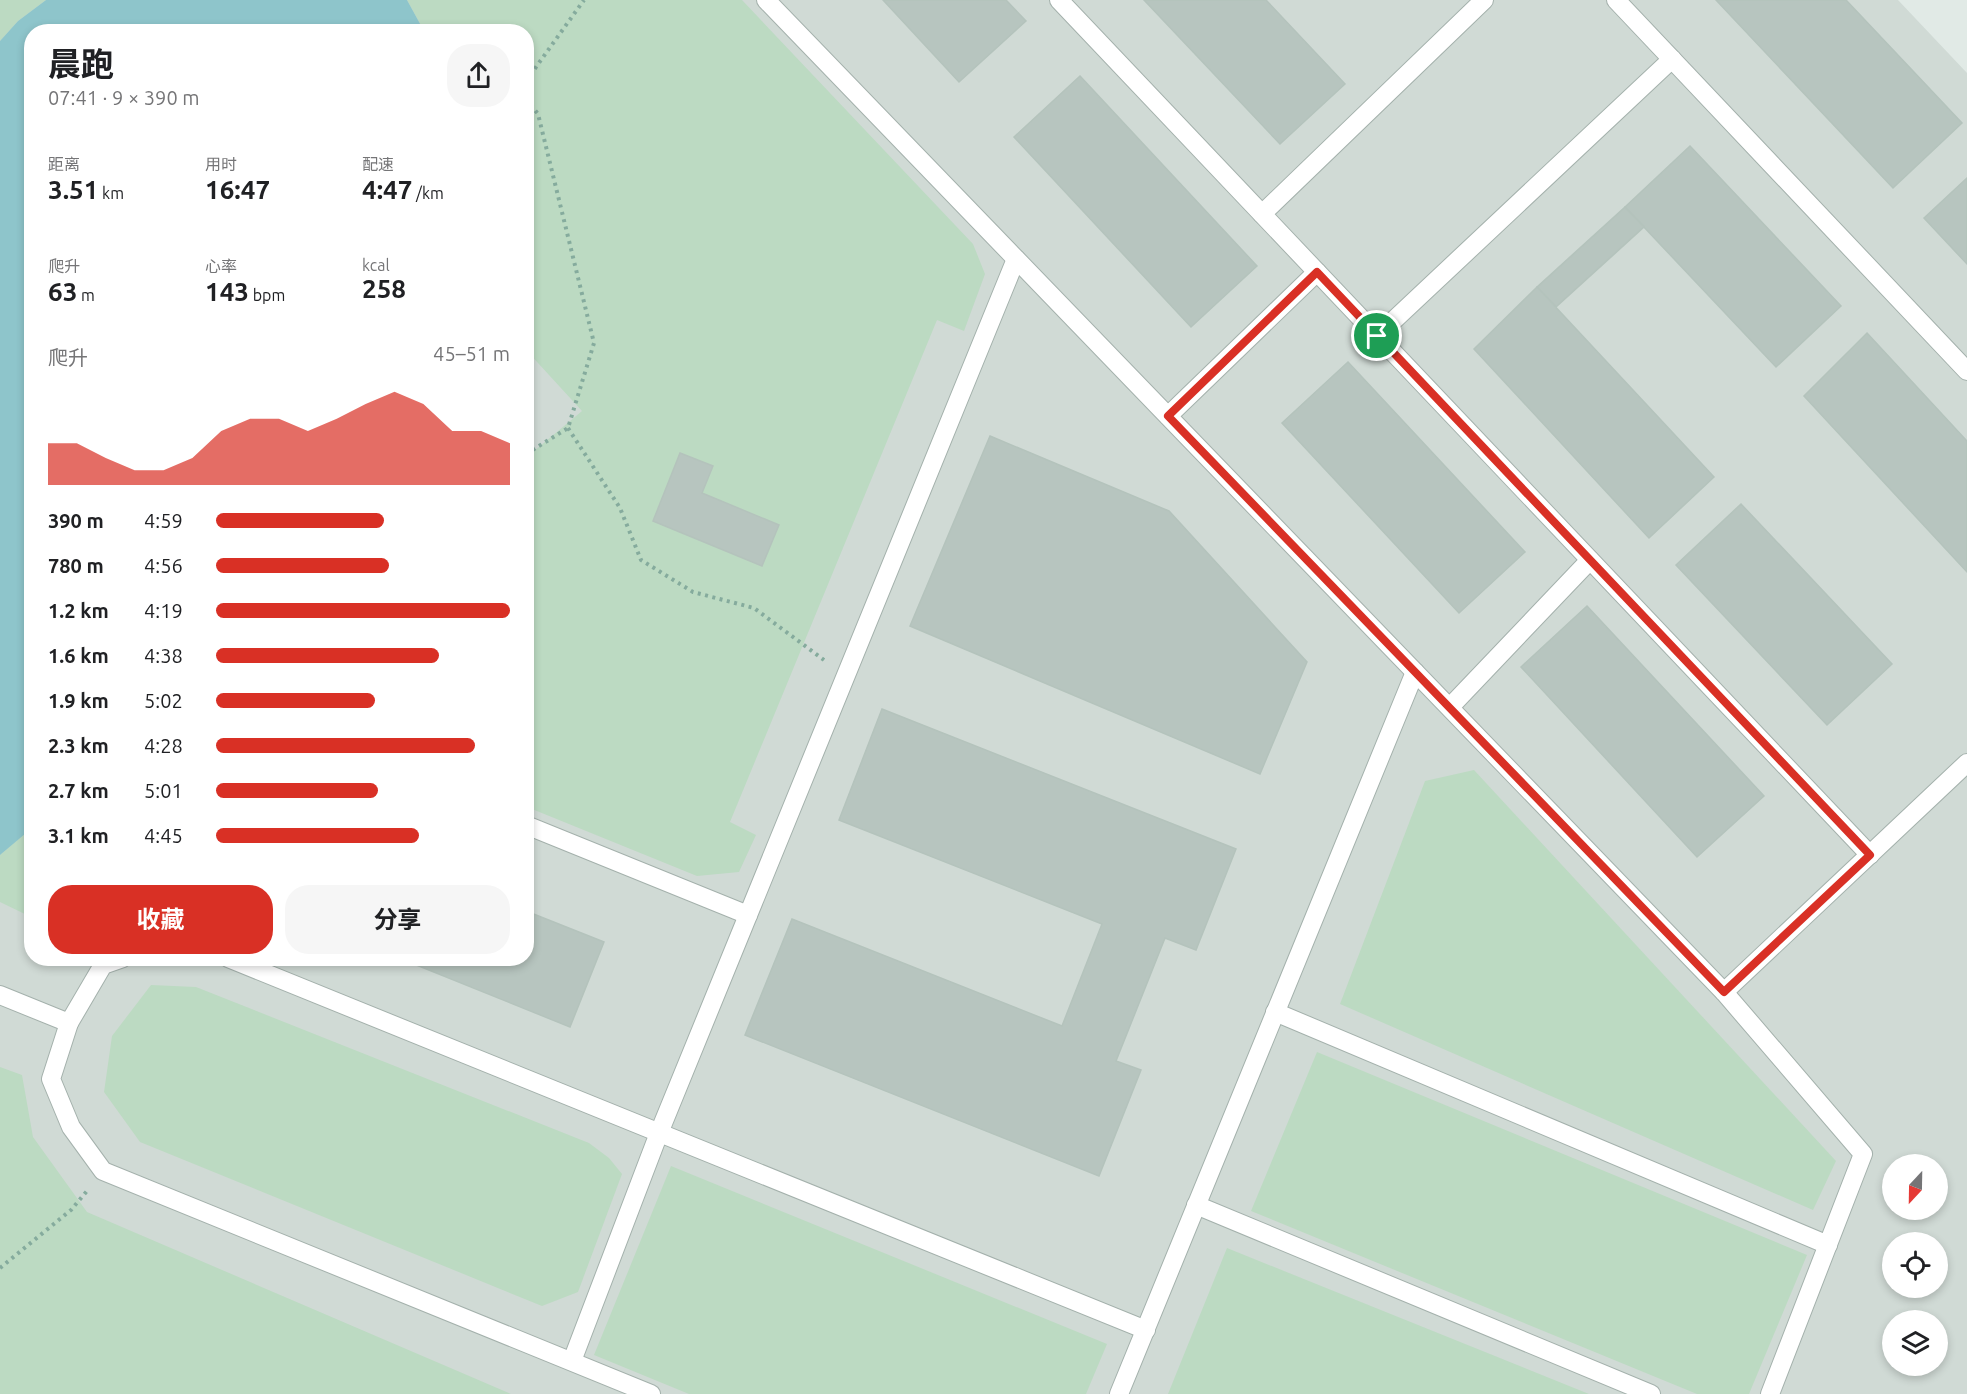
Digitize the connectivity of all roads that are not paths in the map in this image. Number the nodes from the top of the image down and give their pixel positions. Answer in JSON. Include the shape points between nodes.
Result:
{"nodes":[{"id":1,"x":766,"y":0,"type":"edge"},
{"id":2,"x":1059,"y":0,"type":"edge"},
{"id":3,"x":1485,"y":0,"type":"edge"},
{"id":4,"x":1616,"y":0,"type":"edge"},
{"id":5,"x":1672,"y":59,"type":"junction"},
{"id":6,"x":1262,"y":214,"type":"junction"},
{"id":7,"x":1016,"y":259,"type":"junction"},
{"id":8,"x":1317,"y":272,"type":"junction"},
{"id":9,"x":1377,"y":336,"type":"junction"},
{"id":10,"x":1967,"y":371,"type":"edge"},
{"id":11,"x":1168,"y":416,"type":"junction"},
{"id":12,"x":1590,"y":560,"type":"junction"},
{"id":13,"x":1415,"y":672,"type":"junction"},
{"id":14,"x":1450,"y":707,"type":"junction"},
{"id":15,"x":1967,"y":763,"type":"edge"},
{"id":16,"x":534,"y":828,"type":"edge"},
{"id":17,"x":1870,"y":855,"type":"junction"},
{"id":18,"x":748,"y":915,"type":"junction"},
{"id":19,"x":102,"y":966,"type":"edge"},
{"id":20,"x":248,"y":966,"type":"edge"},
{"id":21,"x":1724,"y":992,"type":"junction"},
{"id":22,"x":0,"y":995,"type":"edge"},
{"id":23,"x":1275,"y":1012,"type":"junction"},
{"id":24,"x":69,"y":1023,"type":"junction"},
{"id":25,"x":659,"y":1133,"type":"junction"},
{"id":26,"x":1196,"y":1205,"type":"junction"},
{"id":27,"x":1828,"y":1245,"type":"junction"},
{"id":28,"x":1146,"y":1330,"type":"junction"},
{"id":29,"x":572,"y":1361,"type":"junction"},
{"id":30,"x":651,"y":1394,"type":"edge"},
{"id":31,"x":1119,"y":1394,"type":"edge"},
{"id":32,"x":1651,"y":1394,"type":"edge"},
{"id":33,"x":1770,"y":1394,"type":"edge"}],
"edges":[{"from":1,"to":7,"type":"lane"},
{"from":2,"to":6,"type":"lane"},
{"from":3,"to":6,"type":"lane"},
{"from":4,"to":5,"type":"lane"},
{"from":5,"to":9,"type":"lane"},
{"from":5,"to":10,"type":"lane"},
{"from":6,"to":8,"type":"lane"},
{"from":7,"to":11,"type":"lane"},
{"from":7,"to":18,"type":"lane"},
{"from":8,"to":9,"type":"lane"},
{"from":8,"to":11,"type":"lane"},
{"from":9,"to":12,"type":"lane"},
{"from":11,"to":13,"type":"lane"},
{"from":12,"to":14,"type":"lane"},
{"from":12,"to":17,"type":"lane"},
{"from":13,"to":14,"type":"lane"},
{"from":13,"to":23,"type":"lane"},
{"from":14,"to":21,"type":"lane"},
{"from":15,"to":17,"type":"lane"},
{"from":16,"to":18,"type":"lane"},
{"from":17,"to":21,"type":"lane"},
{"from":18,"to":25,"type":"lane"},
{"from":19,"to":24,"type":"lane"},
{"from":20,"to":25,"type":"lane"},
{"from":21,"to":27,"type":"lane","via":[[1863,1154]]},
{"from":22,"to":24,"type":"lane"},
{"from":23,"to":26,"type":"lane"},
{"from":23,"to":27,"type":"lane"},
{"from":24,"to":29,"type":"lane","via":[[51,1079],[71,1127],[103,1171]]},
{"from":25,"to":28,"type":"lane"},
{"from":25,"to":29,"type":"lane"},
{"from":26,"to":28,"type":"lane"},
{"from":26,"to":32,"type":"lane"},
{"from":27,"to":33,"type":"lane"},
{"from":28,"to":31,"type":"lane"},
{"from":29,"to":30,"type":"lane"}]}
